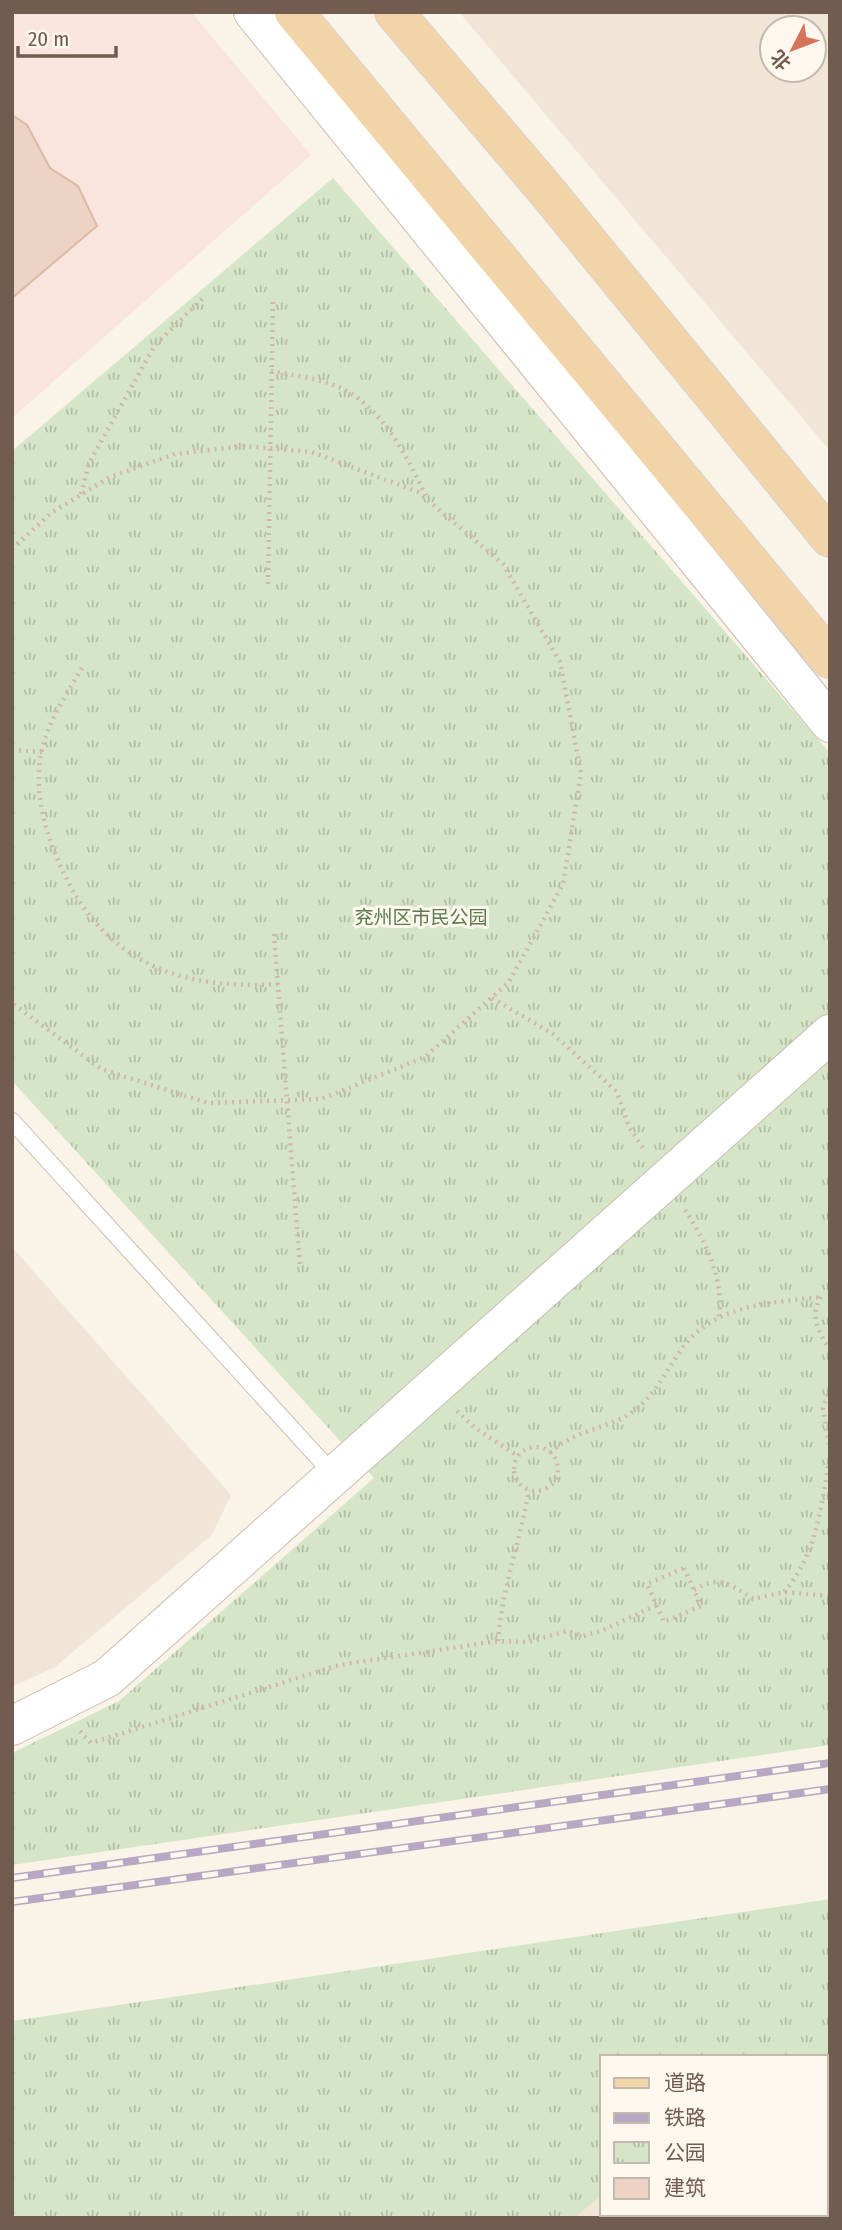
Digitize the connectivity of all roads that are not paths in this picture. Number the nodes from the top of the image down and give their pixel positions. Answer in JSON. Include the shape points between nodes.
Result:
{"nodes":[{"id":1,"x":253,"y":12,"type":"edge"},
{"id":2,"x":294,"y":12,"type":"edge"},
{"id":3,"x":394,"y":12,"type":"edge"},
{"id":4,"x":830,"y":538,"type":"edge"},
{"id":5,"x":830,"y":659,"type":"edge"},
{"id":6,"x":830,"y":723,"type":"edge"},
{"id":7,"x":830,"y":1034,"type":"edge"},
{"id":8,"x":12,"y":1121,"type":"edge"},
{"id":9,"x":334,"y":1475,"type":"junction"},
{"id":10,"x":12,"y":1726,"type":"edge"}],
"edges":[{"from":1,"to":6,"type":"street"},
{"from":2,"to":5,"type":"main road"},
{"from":3,"to":4,"type":"main road"},
{"from":7,"to":9,"type":"street"},
{"from":8,"to":9,"type":"lane"},
{"from":9,"to":10,"type":"street","via":[[107,1678]]}]}
